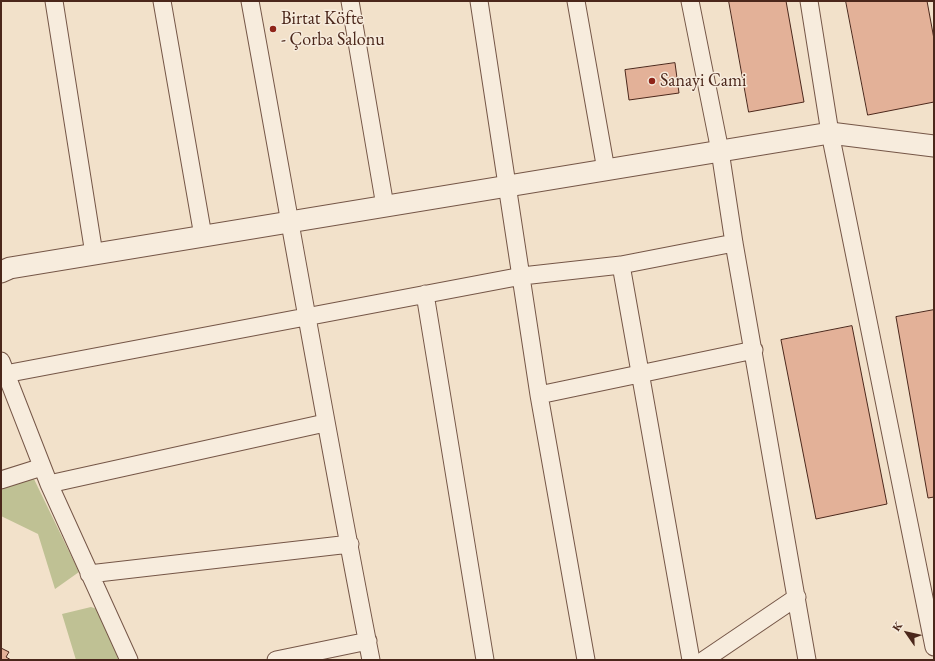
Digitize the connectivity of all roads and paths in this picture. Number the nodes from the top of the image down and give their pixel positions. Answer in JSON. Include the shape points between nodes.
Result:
{"nodes":[{"id":1,"x":54,"y":1,"type":"edge"},
{"id":2,"x":162,"y":1,"type":"edge"},
{"id":3,"x":250,"y":1,"type":"edge"},
{"id":4,"x":350,"y":1,"type":"edge"},
{"id":5,"x":479,"y":1,"type":"edge"},
{"id":6,"x":576,"y":1,"type":"edge"},
{"id":7,"x":690,"y":1,"type":"edge"},
{"id":8,"x":809,"y":1,"type":"edge"},
{"id":9,"x":830,"y":133,"type":"junction"},
{"id":10,"x":934,"y":146,"type":"edge"},
{"id":11,"x":720,"y":151,"type":"junction"},
{"id":12,"x":606,"y":170,"type":"junction"},
{"id":13,"x":507,"y":187,"type":"junction"},
{"id":14,"x":384,"y":206,"type":"junction"},
{"id":15,"x":290,"y":222,"type":"junction"},
{"id":16,"x":203,"y":236,"type":"junction"},
{"id":17,"x":734,"y":243,"type":"junction"},
{"id":18,"x":94,"y":254,"type":"junction"},
{"id":19,"x":621,"y":265,"type":"junction"},
{"id":20,"x":1,"y":272,"type":"edge"},
{"id":21,"x":522,"y":276,"type":"junction"},
{"id":22,"x":425,"y":294,"type":"junction"},
{"id":23,"x":306,"y":316,"type":"junction"},
{"id":24,"x":754,"y":350,"type":"junction"},
{"id":25,"x":3,"y":368,"type":"edge"},
{"id":26,"x":639,"y":374,"type":"junction"},
{"id":27,"x":539,"y":395,"type":"junction"},
{"id":28,"x":325,"y":424,"type":"junction"},
{"id":29,"x":42,"y":467,"type":"junction"},
{"id":30,"x":1,"y":480,"type":"edge"},
{"id":31,"x":49,"y":484,"type":"junction"},
{"id":32,"x":350,"y":544,"type":"junction"},
{"id":33,"x":89,"y":574,"type":"junction"},
{"id":34,"x":797,"y":597,"type":"junction"},
{"id":35,"x":368,"y":641,"type":"junction"},
{"id":36,"x":934,"y":647,"type":"edge"},
{"id":37,"x":129,"y":660,"type":"edge"},
{"id":38,"x":276,"y":660,"type":"edge"},
{"id":39,"x":371,"y":660,"type":"edge"},
{"id":40,"x":486,"y":660,"type":"edge"},
{"id":41,"x":586,"y":660,"type":"edge"},
{"id":42,"x":691,"y":660,"type":"edge"},
{"id":43,"x":704,"y":660,"type":"edge"},
{"id":44,"x":807,"y":660,"type":"edge"}],
"edges":[{"from":1,"to":18,"type":"street"},
{"from":2,"to":16,"type":"street"},
{"from":3,"to":15,"type":"street"},
{"from":4,"to":14,"type":"street"},
{"from":5,"to":13,"type":"street"},
{"from":6,"to":12,"type":"street"},
{"from":7,"to":11,"type":"street"},
{"from":8,"to":9,"type":"street"},
{"from":9,"to":10,"type":"street"},
{"from":9,"to":11,"type":"street"},
{"from":9,"to":36,"type":"street"},
{"from":11,"to":12,"type":"street"},
{"from":11,"to":17,"type":"street"},
{"from":12,"to":13,"type":"street"},
{"from":13,"to":14,"type":"street"},
{"from":13,"to":21,"type":"street"},
{"from":14,"to":15,"type":"street"},
{"from":15,"to":16,"type":"street"},
{"from":15,"to":23,"type":"street"},
{"from":16,"to":18,"type":"street"},
{"from":17,"to":19,"type":"street"},
{"from":17,"to":24,"type":"street"},
{"from":18,"to":20,"type":"street","via":[[10,268]]},
{"from":19,"to":21,"type":"street"},
{"from":19,"to":26,"type":"street"},
{"from":21,"to":22,"type":"street"},
{"from":21,"to":27,"type":"street"},
{"from":22,"to":23,"type":"street"},
{"from":22,"to":40,"type":"street"},
{"from":23,"to":25,"type":"street"},
{"from":23,"to":28,"type":"street"},
{"from":24,"to":26,"type":"street"},
{"from":24,"to":34,"type":"street"},
{"from":25,"to":29,"type":"street"},
{"from":26,"to":27,"type":"street"},
{"from":26,"to":42,"type":"street"},
{"from":27,"to":41,"type":"street"},
{"from":28,"to":31,"type":"street"},
{"from":28,"to":32,"type":"street"},
{"from":29,"to":30,"type":"street"},
{"from":29,"to":31,"type":"street"},
{"from":31,"to":33,"type":"street"},
{"from":32,"to":33,"type":"street"},
{"from":32,"to":35,"type":"street"},
{"from":33,"to":37,"type":"street"},
{"from":34,"to":43,"type":"street"},
{"from":34,"to":44,"type":"street"},
{"from":35,"to":38,"type":"street"},
{"from":35,"to":39,"type":"street"}]}
